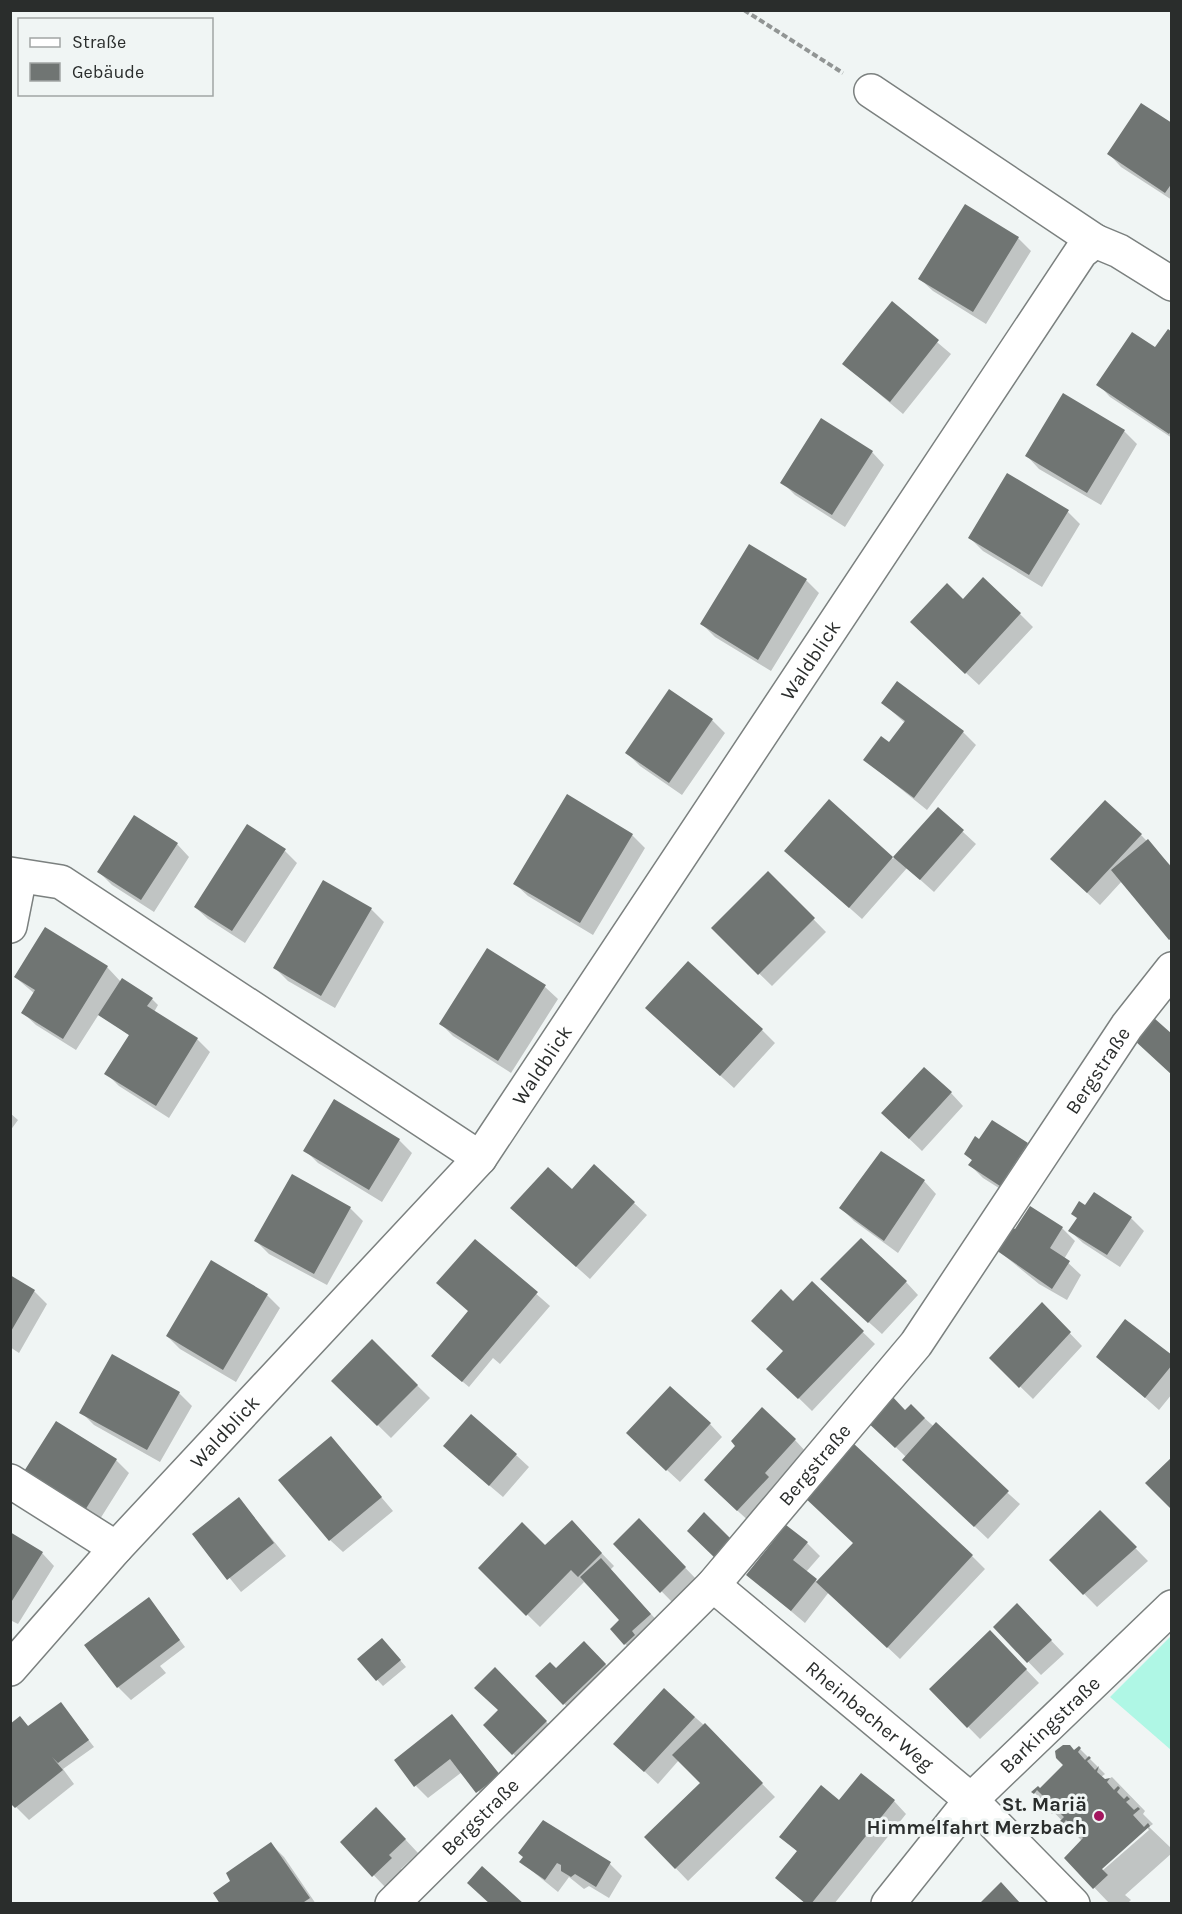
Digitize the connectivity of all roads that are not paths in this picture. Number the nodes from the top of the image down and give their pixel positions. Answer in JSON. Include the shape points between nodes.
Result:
{"nodes":[{"id":1,"x":871,"y":92,"type":"road end"},
{"id":2,"x":1095,"y":241,"type":"junction"},
{"id":3,"x":1172,"y":284,"type":"edge"},
{"id":4,"x":15,"y":875,"type":"edge"},
{"id":5,"x":10,"y":926,"type":"edge"},
{"id":6,"x":1172,"y":969,"type":"edge"},
{"id":7,"x":480,"y":1158,"type":"junction"},
{"id":8,"x":10,"y":1481,"type":"edge"},
{"id":9,"x":116,"y":1548,"type":"junction"},
{"id":10,"x":713,"y":1585,"type":"junction"},
{"id":11,"x":1172,"y":1607,"type":"edge"},
{"id":12,"x":10,"y":1669,"type":"edge"},
{"id":13,"x":971,"y":1800,"type":"junction"},
{"id":14,"x":392,"y":1904,"type":"edge"},
{"id":15,"x":888,"y":1904,"type":"edge"},
{"id":16,"x":1073,"y":1904,"type":"edge"}],
"edges":[{"from":1,"to":2,"type":"street"},
{"from":2,"to":3,"type":"street"},
{"from":2,"to":7,"type":"street","name":"Waldblick","via":[[1081,252]]},
{"from":4,"to":5,"type":"street"},
{"from":4,"to":7,"type":"street","via":[[61,882]]},
{"from":6,"to":10,"type":"street","name":"Bergstraße","via":[[1127,1026],[916,1344]]},
{"from":7,"to":9,"type":"street","name":"Waldblick"},
{"from":8,"to":9,"type":"street"},
{"from":9,"to":12,"type":"street","name":"Waldblick"},
{"from":10,"to":13,"type":"street","name":"Rheinbacher Weg"},
{"from":10,"to":14,"type":"street","name":"Bergstraße"},
{"from":11,"to":13,"type":"street","name":"Barkingstraße"},
{"from":13,"to":15,"type":"street","name":"Barkingstraße"},
{"from":13,"to":16,"type":"street","name":"Rheinbacher Weg"}]}
